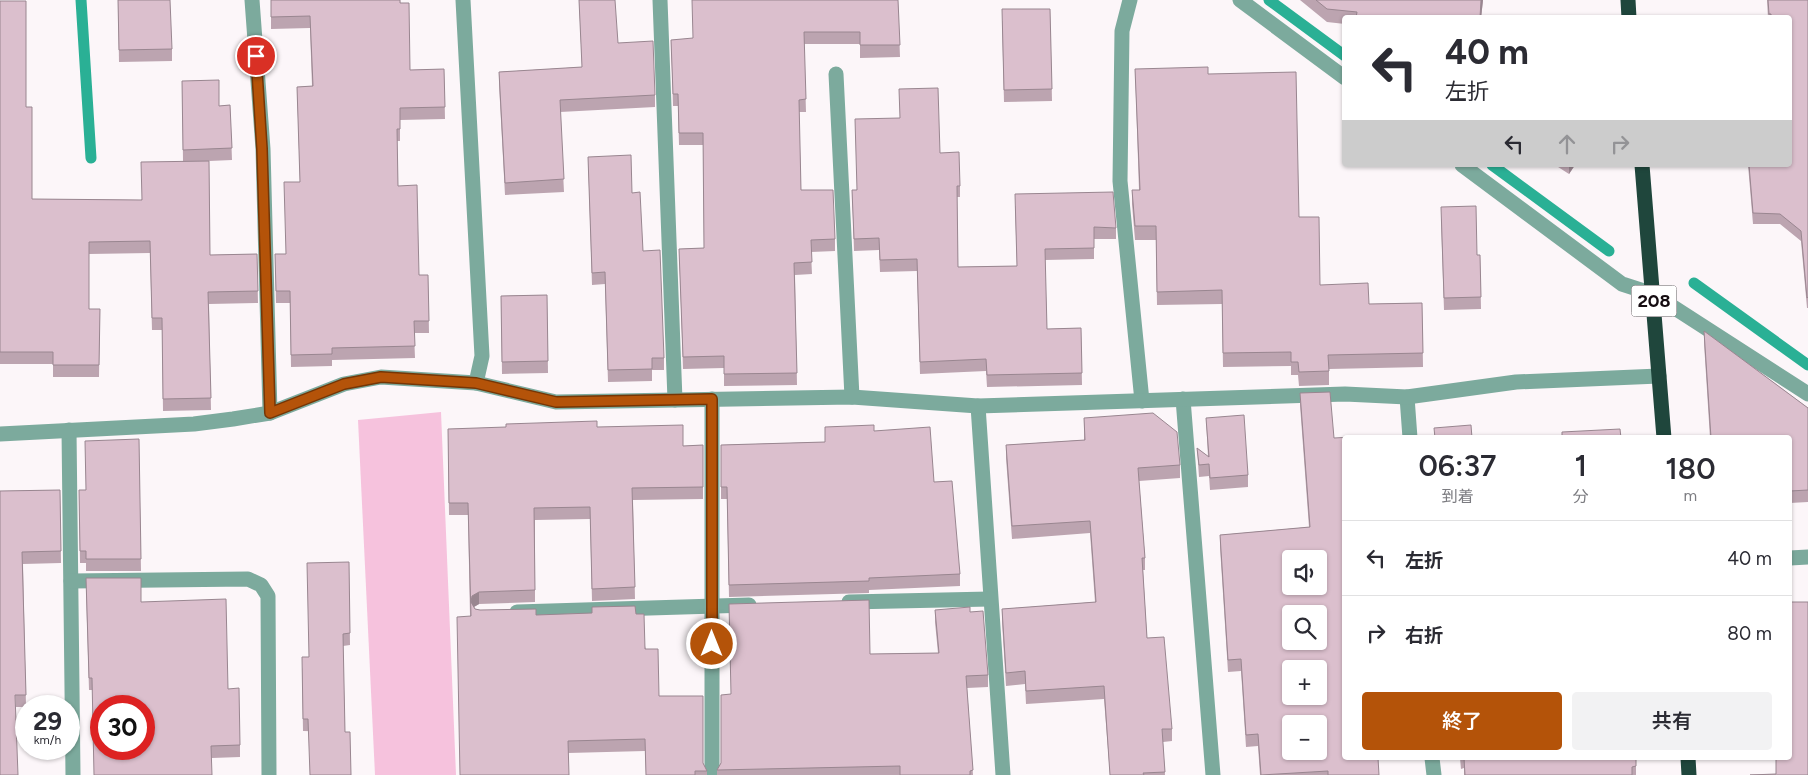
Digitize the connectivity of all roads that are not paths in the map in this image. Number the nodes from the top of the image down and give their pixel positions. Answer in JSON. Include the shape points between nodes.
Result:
{"nodes":[{"id":1,"x":252,"y":0,"type":"edge"},
{"id":2,"x":463,"y":0,"type":"edge"},
{"id":3,"x":660,"y":0,"type":"edge"},
{"id":4,"x":1130,"y":0,"type":"edge"},
{"id":5,"x":1240,"y":0,"type":"edge"},
{"id":6,"x":1628,"y":0,"type":"edge"},
{"id":7,"x":1629,"y":15,"type":"edge"},
{"id":8,"x":836,"y":74,"type":"dead end"},
{"id":9,"x":1342,"y":76,"type":"edge"},
{"id":10,"x":1465,"y":167,"type":"edge"},
{"id":11,"x":1642,"y":167,"type":"edge"},
{"id":12,"x":1653,"y":294,"type":"junction"},
{"id":13,"x":1659,"y":376,"type":"junction"},
{"id":14,"x":476,"y":383,"type":"junction"},
{"id":15,"x":1808,"y":394,"type":"edge"},
{"id":16,"x":852,"y":397,"type":"junction"},
{"id":17,"x":1407,"y":397,"type":"junction"},
{"id":18,"x":712,"y":399,"type":"junction"},
{"id":19,"x":1183,"y":399,"type":"junction"},
{"id":20,"x":675,"y":400,"type":"junction"},
{"id":21,"x":1142,"y":401,"type":"junction"},
{"id":22,"x":978,"y":406,"type":"junction"},
{"id":23,"x":270,"y":413,"type":"junction"},
{"id":24,"x":69,"y":430,"type":"junction"},
{"id":25,"x":0,"y":434,"type":"edge"},
{"id":26,"x":1410,"y":435,"type":"edge"},
{"id":27,"x":1664,"y":435,"type":"edge"},
{"id":28,"x":1808,"y":557,"type":"edge"},
{"id":29,"x":1792,"y":558,"type":"edge"},
{"id":30,"x":71,"y":580,"type":"junction"},
{"id":31,"x":990,"y":599,"type":"junction"},
{"id":32,"x":831,"y":603,"type":"edge"},
{"id":33,"x":761,"y":605,"type":"edge"},
{"id":34,"x":712,"y":606,"type":"junction"},
{"id":35,"x":500,"y":612,"type":"edge"},
{"id":36,"x":1432,"y":760,"type":"edge"},
{"id":37,"x":1688,"y":760,"type":"edge"},
{"id":38,"x":73,"y":775,"type":"edge"},
{"id":39,"x":269,"y":775,"type":"edge"},
{"id":40,"x":712,"y":775,"type":"edge"},
{"id":41,"x":1003,"y":775,"type":"edge"},
{"id":42,"x":1213,"y":775,"type":"edge"},
{"id":43,"x":1434,"y":775,"type":"edge"},
{"id":44,"x":1689,"y":775,"type":"edge"}],
"edges":[{"from":1,"to":23,"type":"street","via":[[262,149]]},
{"from":2,"to":14,"type":"street","via":[[482,356]]},
{"from":3,"to":20,"type":"street"},
{"from":4,"to":21,"type":"street","via":[[1122,31],[1120,181]]},
{"from":5,"to":9,"type":"street"},
{"from":6,"to":7,"type":"highway"},
{"from":8,"to":16,"type":"street"},
{"from":10,"to":12,"type":"street","via":[[1622,284]]},
{"from":11,"to":12,"type":"highway","number":"208"},
{"from":12,"to":13,"type":"highway","number":"208"},
{"from":12,"to":15,"type":"street"},
{"from":13,"to":17,"type":"street","via":[[1516,382]]},
{"from":13,"to":27,"type":"highway","number":"208"},
{"from":14,"to":20,"type":"street","via":[[556,402]]},
{"from":14,"to":23,"type":"street","via":[[381,377],[344,384]]},
{"from":16,"to":18,"type":"street"},
{"from":16,"to":22,"type":"street"},
{"from":17,"to":19,"type":"street","via":[[1354,394]]},
{"from":17,"to":26,"type":"street"},
{"from":18,"to":20,"type":"street"},
{"from":18,"to":34,"type":"street"},
{"from":19,"to":21,"type":"street"},
{"from":19,"to":42,"type":"street"},
{"from":21,"to":22,"type":"street"},
{"from":22,"to":31,"type":"street"},
{"from":23,"to":24,"type":"street","via":[[194,424]]},
{"from":24,"to":25,"type":"street"},
{"from":24,"to":30,"type":"street"},
{"from":28,"to":29,"type":"street"},
{"from":30,"to":38,"type":"street"},
{"from":30,"to":39,"type":"street","via":[[248,579],[261,585],[268,596]]},
{"from":31,"to":32,"type":"street"},
{"from":31,"to":41,"type":"street"},
{"from":33,"to":34,"type":"street"},
{"from":34,"to":35,"type":"street"},
{"from":34,"to":40,"type":"street"},
{"from":36,"to":43,"type":"street"},
{"from":37,"to":44,"type":"highway"}]}
